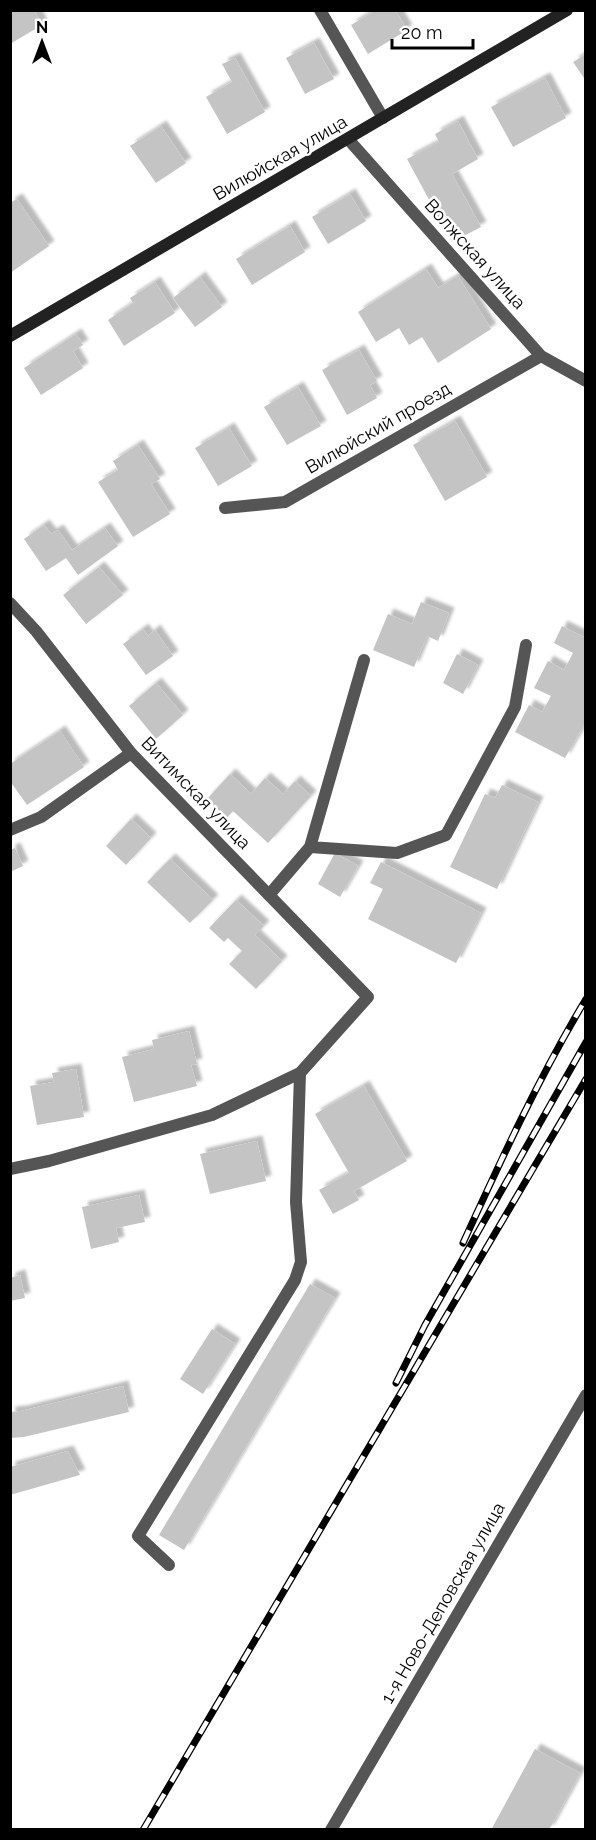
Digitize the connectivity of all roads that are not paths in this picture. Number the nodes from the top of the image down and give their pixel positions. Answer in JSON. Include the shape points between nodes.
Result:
{"nodes":[{"id":1,"x":320,"y":10,"type":"edge"},
{"id":2,"x":567,"y":10,"type":"edge"},
{"id":3,"x":383,"y":118,"type":"junction"},
{"id":4,"x":348,"y":139,"type":"junction"},
{"id":5,"x":10,"y":336,"type":"edge"},
{"id":6,"x":541,"y":356,"type":"junction"},
{"id":7,"x":585,"y":381,"type":"edge"},
{"id":8,"x":225,"y":508,"type":"dead end"},
{"id":9,"x":10,"y":603,"type":"edge"},
{"id":10,"x":526,"y":645,"type":"dead end"},
{"id":11,"x":364,"y":660,"type":"dead end"},
{"id":12,"x":131,"y":753,"type":"junction"},
{"id":13,"x":10,"y":830,"type":"edge"},
{"id":14,"x":310,"y":848,"type":"junction"},
{"id":15,"x":269,"y":895,"type":"junction"},
{"id":16,"x":300,"y":1073,"type":"junction"},
{"id":17,"x":10,"y":1169,"type":"edge"},
{"id":18,"x":585,"y":1395,"type":"edge"},
{"id":19,"x":169,"y":1565,"type":"dead end"},
{"id":20,"x":336,"y":1828,"type":"edge"}],
"edges":[{"from":1,"to":3,"type":"street"},
{"from":2,"to":3,"type":"street","name":"Вилюйская улица"},
{"from":3,"to":4,"type":"street","name":"Вилюйская улица"},
{"from":4,"to":5,"type":"street","name":"Вилюйская улица"},
{"from":4,"to":6,"type":"street","name":"Волжская улица"},
{"from":6,"to":7,"type":"street","name":"Волжская улица"},
{"from":6,"to":8,"type":"street","name":"Вилюйский проезд","via":[[285,502]]},
{"from":9,"to":12,"type":"street","name":"Витимская улица"},
{"from":10,"to":14,"type":"street","via":[[515,707],[446,835],[397,853]]},
{"from":11,"to":14,"type":"street"},
{"from":12,"to":13,"type":"street","via":[[41,817]]},
{"from":12,"to":15,"type":"street","name":"Витимская улица"},
{"from":14,"to":15,"type":"street"},
{"from":15,"to":16,"type":"street","name":"Витимская улица","via":[[368,997]]},
{"from":16,"to":17,"type":"street","via":[[212,1115]]},
{"from":16,"to":19,"type":"street","via":[[296,1202],[301,1262],[295,1280],[138,1536]]},
{"from":18,"to":20,"type":"street","name":"1-я Ново-Деповская улица"}]}
